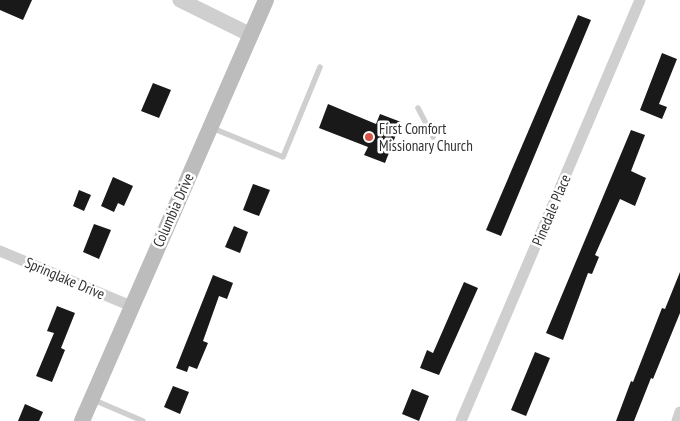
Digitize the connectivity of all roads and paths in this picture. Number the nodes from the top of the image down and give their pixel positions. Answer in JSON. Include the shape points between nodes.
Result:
{"nodes":[{"id":1,"x":180,"y":0,"type":"edge"},
{"id":2,"x":266,"y":0,"type":"edge"},
{"id":3,"x":640,"y":0,"type":"edge"},
{"id":4,"x":251,"y":36,"type":"junction"},
{"id":5,"x":320,"y":66,"type":"dead end"},
{"id":6,"x":418,"y":108,"type":"dead end"},
{"id":7,"x":210,"y":127,"type":"junction"},
{"id":8,"x":433,"y":137,"type":"dead end"},
{"id":9,"x":0,"y":251,"type":"edge"},
{"id":10,"x":131,"y":306,"type":"junction"},
{"id":11,"x":92,"y":399,"type":"junction"},
{"id":12,"x":680,"y":412,"type":"edge"},
{"id":13,"x":82,"y":421,"type":"edge"},
{"id":14,"x":143,"y":421,"type":"edge"},
{"id":15,"x":461,"y":421,"type":"edge"},
{"id":16,"x":677,"y":421,"type":"edge"}],
"edges":[{"from":1,"to":4,"type":"street"},
{"from":2,"to":4,"type":"main road","name":"Columbia Drive"},
{"from":3,"to":15,"type":"street","name":"Pinedale Place"},
{"from":4,"to":7,"type":"main road","name":"Columbia Drive"},
{"from":5,"to":7,"type":"lane","via":[[283,157]]},
{"from":6,"to":8,"type":"lane"},
{"from":7,"to":10,"type":"main road","name":"Columbia Drive"},
{"from":9,"to":10,"type":"street","name":"Springlake Drive"},
{"from":10,"to":11,"type":"main road","name":"Columbia Drive"},
{"from":11,"to":13,"type":"main road","name":"Columbia Drive"},
{"from":11,"to":14,"type":"lane"},
{"from":12,"to":16,"type":"street"}]}
